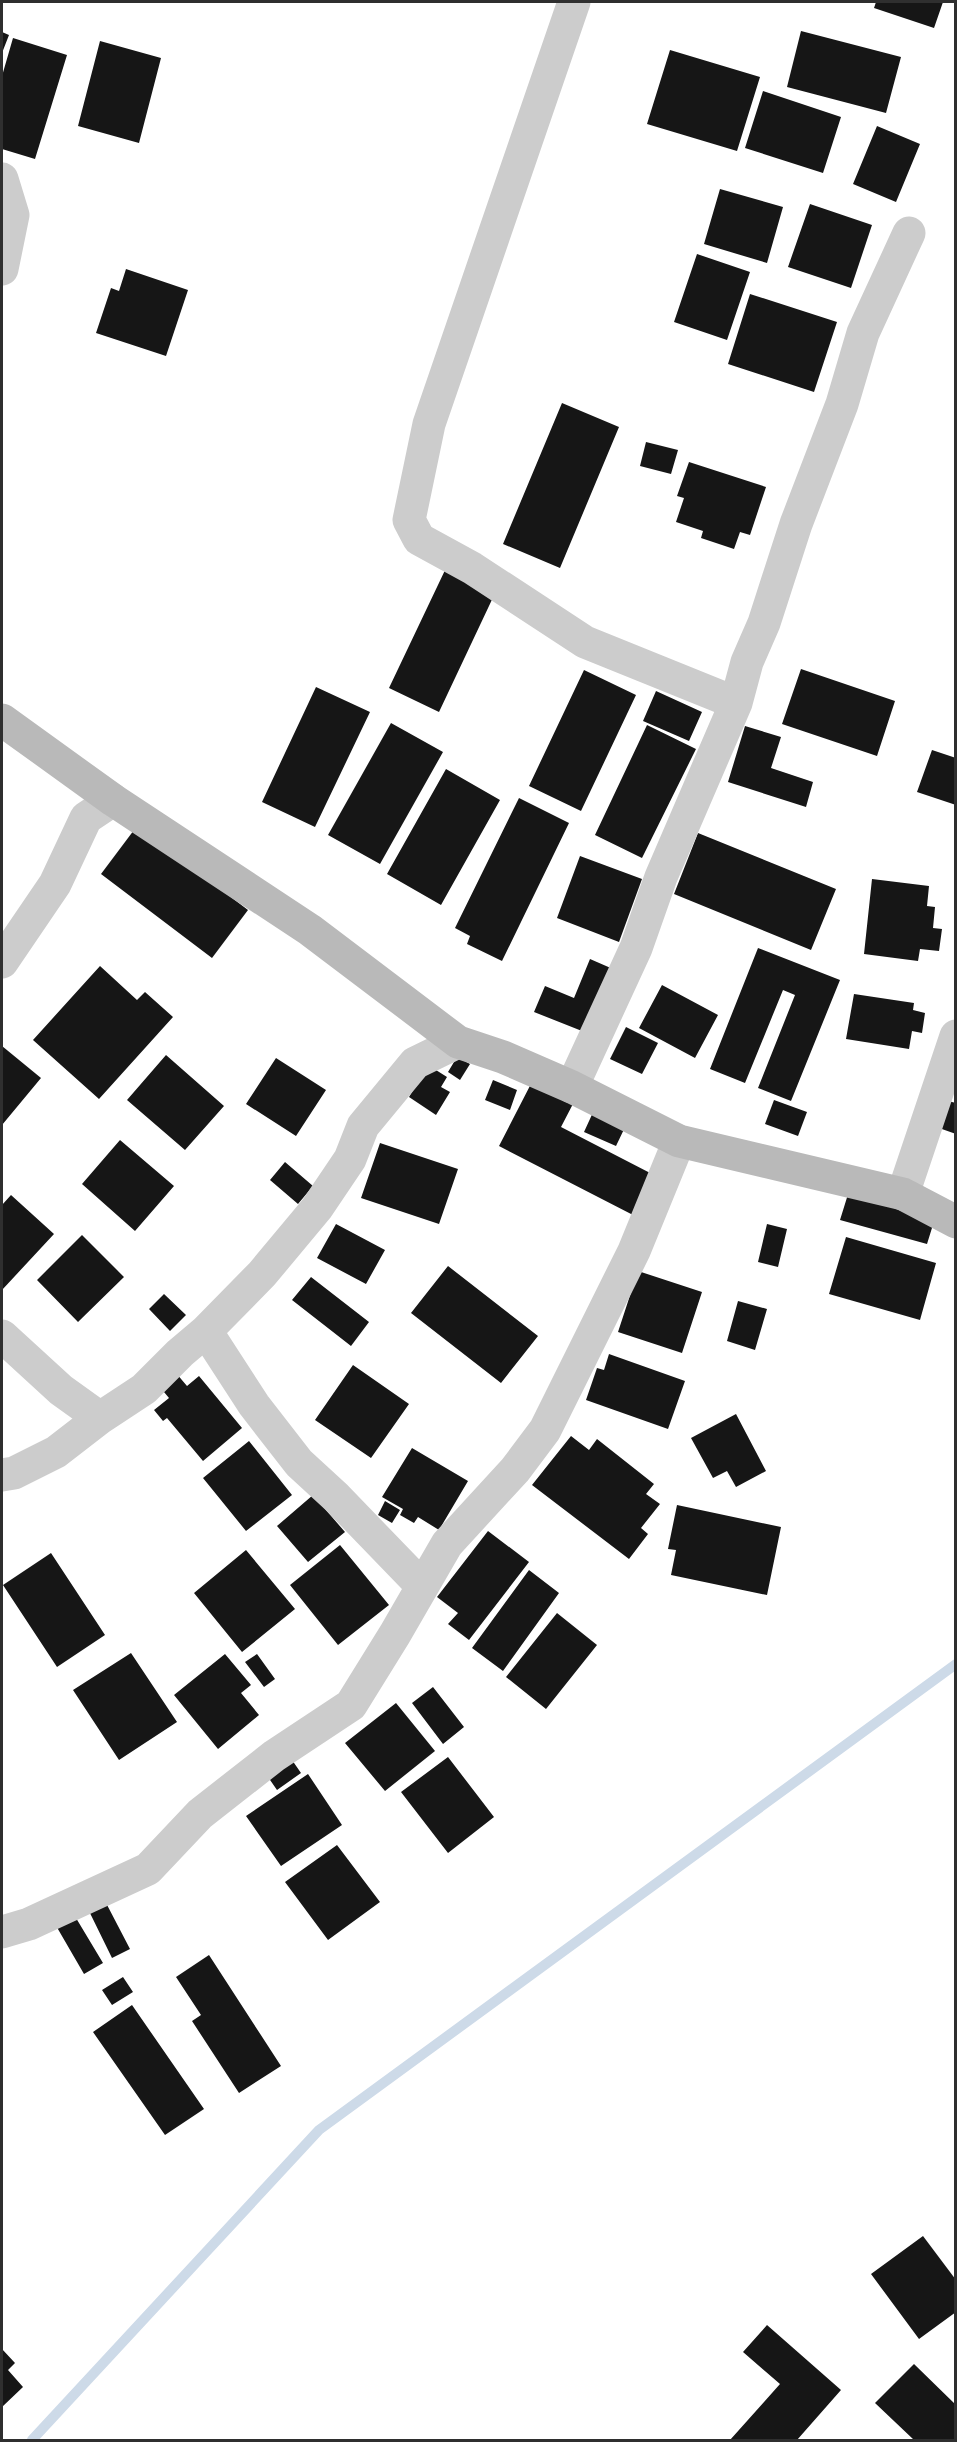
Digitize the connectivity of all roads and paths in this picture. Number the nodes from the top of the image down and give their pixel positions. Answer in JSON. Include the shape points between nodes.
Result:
{"nodes":[{"id":1,"x":574,"y":2,"type":"edge"},
{"id":2,"x":2,"y":180,"type":"edge"},
{"id":3,"x":909,"y":233,"type":"dead end"},
{"id":4,"x":2,"y":268,"type":"edge"},
{"id":5,"x":736,"y":703,"type":"junction"},
{"id":6,"x":2,"y":720,"type":"edge"},
{"id":7,"x":113,"y":800,"type":"junction"},
{"id":8,"x":2,"y":962,"type":"edge"},
{"id":9,"x":956,"y":1036,"type":"edge"},
{"id":10,"x":459,"y":1042,"type":"junction"},
{"id":11,"x":572,"y":1087,"type":"junction"},
{"id":12,"x":679,"y":1141,"type":"junction"},
{"id":13,"x":903,"y":1194,"type":"junction"},
{"id":14,"x":956,"y":1222,"type":"edge"},
{"id":15,"x":206,"y":1330,"type":"junction"},
{"id":16,"x":2,"y":1336,"type":"edge"},
{"id":17,"x":100,"y":1418,"type":"junction"},
{"id":18,"x":2,"y":1475,"type":"edge"},
{"id":19,"x":422,"y":1586,"type":"junction"},
{"id":20,"x":2,"y":1932,"type":"edge"}],
"edges":[{"from":1,"to":5,"type":"street","via":[[429,424],[408,520],[419,539],[472,567],[585,642]]},
{"from":2,"to":4,"type":"street","via":[[13,215]]},
{"from":3,"to":5,"type":"street","via":[[863,333],[842,404],[747,662]]},
{"from":5,"to":11,"type":"street","via":[[661,877],[636,948]]},
{"from":6,"to":7,"type":"street"},
{"from":7,"to":8,"type":"street","via":[[86,818],[55,884]]},
{"from":7,"to":10,"type":"street","via":[[310,930]]},
{"from":9,"to":13,"type":"street"},
{"from":10,"to":11,"type":"street"},
{"from":10,"to":15,"type":"street","via":[[415,1064],[363,1126],[350,1159],[317,1208],[262,1274]]},
{"from":11,"to":12,"type":"street"},
{"from":12,"to":13,"type":"street"},
{"from":12,"to":19,"type":"street","via":[[634,1251],[545,1430],[515,1470],[447,1544]]},
{"from":13,"to":14,"type":"street"},
{"from":15,"to":17,"type":"street","via":[[144,1389]]},
{"from":15,"to":19,"type":"street","via":[[254,1405],[299,1463]]},
{"from":16,"to":17,"type":"street","via":[[61,1390]]},
{"from":17,"to":18,"type":"street","via":[[56,1452]]},
{"from":19,"to":20,"type":"street","via":[[351,1705],[274,1756],[200,1814],[148,1869],[29,1924]]}]}
